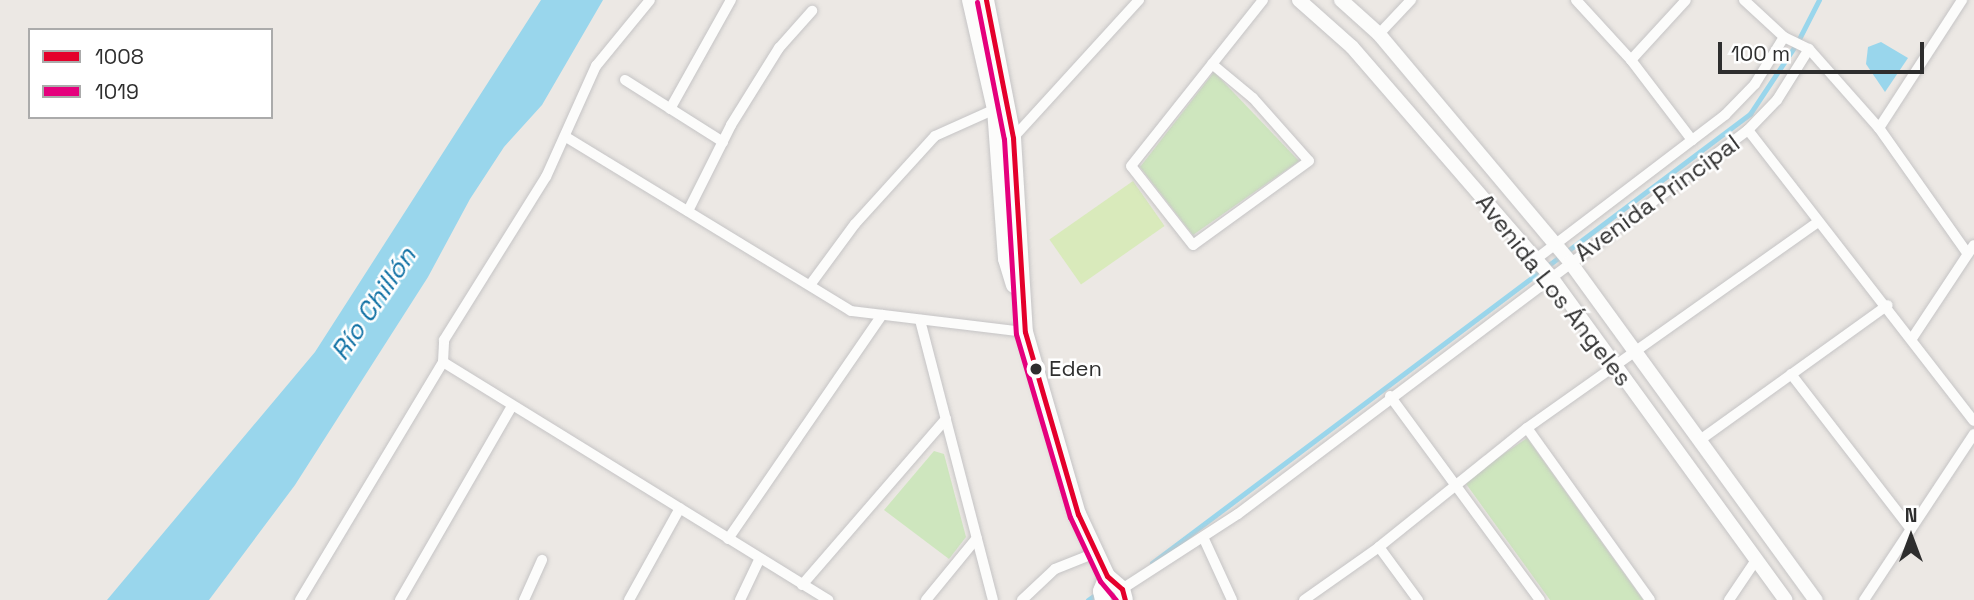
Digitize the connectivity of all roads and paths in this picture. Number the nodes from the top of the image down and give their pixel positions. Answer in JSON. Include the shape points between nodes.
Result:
{"nodes":[{"id":1,"x":650,"y":0,"type":"edge"},
{"id":2,"x":731,"y":0,"type":"edge"},
{"id":3,"x":970,"y":0,"type":"edge"},
{"id":4,"x":986,"y":0,"type":"edge"},
{"id":5,"x":1139,"y":0,"type":"edge"},
{"id":6,"x":1263,"y":0,"type":"edge"},
{"id":7,"x":1299,"y":0,"type":"edge"},
{"id":8,"x":1341,"y":0,"type":"edge"},
{"id":9,"x":1411,"y":0,"type":"edge"},
{"id":10,"x":1576,"y":0,"type":"edge"},
{"id":11,"x":1686,"y":0,"type":"edge"},
{"id":12,"x":1744,"y":0,"type":"edge"},
{"id":13,"x":1962,"y":0,"type":"edge"},
{"id":14,"x":812,"y":11,"type":"dead end"},
{"id":15,"x":1380,"y":34,"type":"junction"},
{"id":16,"x":1784,"y":37,"type":"junction"},
{"id":17,"x":1809,"y":49,"type":"junction"},
{"id":18,"x":1631,"y":60,"type":"junction"},
{"id":19,"x":1212,"y":64,"type":"junction"},
{"id":20,"x":625,"y":80,"type":"dead end"},
{"id":21,"x":670,"y":109,"type":"junction"},
{"id":22,"x":995,"y":109,"type":"junction"},
{"id":23,"x":1879,"y":128,"type":"junction"},
{"id":24,"x":1748,"y":130,"type":"junction"},
{"id":25,"x":566,"y":137,"type":"junction"},
{"id":26,"x":1013,"y":138,"type":"junction"},
{"id":27,"x":1692,"y":140,"type":"junction"},
{"id":28,"x":723,"y":142,"type":"junction"},
{"id":29,"x":688,"y":211,"type":"junction"},
{"id":30,"x":1817,"y":223,"type":"junction"},
{"id":31,"x":1555,"y":245,"type":"junction"},
{"id":32,"x":1971,"y":250,"type":"edge"},
{"id":33,"x":1536,"y":259,"type":"junction"},
{"id":34,"x":1570,"y":262,"type":"junction"},
{"id":35,"x":1551,"y":276,"type":"junction"},
{"id":36,"x":810,"y":285,"type":"junction"},
{"id":37,"x":1888,"y":305,"type":"junction"},
{"id":38,"x":1022,"y":311,"type":"junction"},
{"id":39,"x":882,"y":315,"type":"junction"},
{"id":40,"x":919,"y":320,"type":"junction"},
{"id":41,"x":1025,"y":332,"type":"junction"},
{"id":42,"x":1913,"y":337,"type":"junction"},
{"id":43,"x":1635,"y":353,"type":"junction"},
{"id":44,"x":443,"y":362,"type":"junction"},
{"id":45,"x":1616,"y":366,"type":"junction"},
{"id":46,"x":1791,"y":374,"type":"junction"},
{"id":47,"x":1390,"y":396,"type":"junction"},
{"id":48,"x":512,"y":405,"type":"junction"},
{"id":49,"x":946,"y":419,"type":"junction"},
{"id":50,"x":1974,"y":421,"type":"edge"},
{"id":51,"x":1527,"y":428,"type":"junction"},
{"id":52,"x":1974,"y":434,"type":"edge"},
{"id":53,"x":1700,"y":440,"type":"junction"},
{"id":54,"x":1456,"y":485,"type":"junction"},
{"id":55,"x":680,"y":508,"type":"junction"},
{"id":56,"x":1911,"y":529,"type":"junction"},
{"id":57,"x":977,"y":538,"type":"junction"},
{"id":58,"x":728,"y":539,"type":"junction"},
{"id":59,"x":1204,"y":539,"type":"junction"},
{"id":60,"x":1379,"y":547,"type":"junction"},
{"id":61,"x":1095,"y":553,"type":"junction"},
{"id":62,"x":542,"y":560,"type":"dead end"},
{"id":63,"x":759,"y":560,"type":"junction"},
{"id":64,"x":1756,"y":560,"type":"junction"},
{"id":65,"x":1107,"y":576,"type":"junction"},
{"id":66,"x":802,"y":585,"type":"junction"},
{"id":67,"x":1124,"y":595,"type":"edge"},
{"id":68,"x":300,"y":600,"type":"edge"},
{"id":69,"x":400,"y":600,"type":"edge"},
{"id":70,"x":524,"y":600,"type":"edge"},
{"id":71,"x":629,"y":600,"type":"edge"},
{"id":72,"x":740,"y":600,"type":"edge"},
{"id":73,"x":829,"y":600,"type":"edge"},
{"id":74,"x":926,"y":600,"type":"edge"},
{"id":75,"x":993,"y":600,"type":"edge"},
{"id":76,"x":1022,"y":600,"type":"edge"},
{"id":77,"x":1103,"y":600,"type":"edge"},
{"id":78,"x":1232,"y":600,"type":"edge"},
{"id":79,"x":1304,"y":600,"type":"edge"},
{"id":80,"x":1418,"y":600,"type":"edge"},
{"id":81,"x":1539,"y":600,"type":"edge"},
{"id":82,"x":1650,"y":600,"type":"edge"},
{"id":83,"x":1729,"y":600,"type":"edge"},
{"id":84,"x":1786,"y":600,"type":"edge"},
{"id":85,"x":1816,"y":600,"type":"edge"},
{"id":86,"x":1864,"y":600,"type":"edge"}],
"edges":[{"from":1,"to":25,"type":"street","via":[[596,66]]},
{"from":2,"to":21,"type":"street"},
{"from":3,"to":22,"type":"main road"},
{"from":4,"to":26,"type":"main road"},
{"from":5,"to":26,"type":"street"},
{"from":6,"to":19,"type":"street"},
{"from":7,"to":33,"type":"street","name":"Avenida Los Ángeles","via":[[1353,47]]},
{"from":8,"to":15,"type":"street","name":"Avenida Los Ángeles"},
{"from":9,"to":15,"type":"street"},
{"from":10,"to":18,"type":"street"},
{"from":11,"to":18,"type":"street"},
{"from":12,"to":16,"type":"street"},
{"from":13,"to":23,"type":"street"},
{"from":14,"to":28,"type":"street","via":[[779,48]]},
{"from":15,"to":31,"type":"street","name":"Avenida Los Ángeles"},
{"from":16,"to":17,"type":"street"},
{"from":16,"to":27,"type":"street","name":"Avenida Principal","via":[[1755,84]]},
{"from":17,"to":23,"type":"street"},
{"from":17,"to":24,"type":"street","name":"Avenida Principal","via":[[1777,100]]},
{"from":18,"to":27,"type":"street"},
{"from":19,"to":19,"type":"street","via":[[1253,98],[1309,161],[1193,245],[1131,166]]},
{"from":20,"to":21,"type":"street"},
{"from":21,"to":28,"type":"street"},
{"from":22,"to":36,"type":"street","via":[[935,136],[855,225]]},
{"from":22,"to":38,"type":"main road","via":[[1006,259]]},
{"from":23,"to":32,"type":"street"},
{"from":24,"to":30,"type":"street"},
{"from":24,"to":34,"type":"street","name":"Avenida Principal"},
{"from":25,"to":29,"type":"street"},
{"from":25,"to":44,"type":"street","via":[[444,340]]},
{"from":26,"to":38,"type":"main road"},
{"from":27,"to":31,"type":"street","name":"Avenida Principal"},
{"from":28,"to":29,"type":"street"},
{"from":29,"to":36,"type":"street"},
{"from":30,"to":37,"type":"street"},
{"from":30,"to":43,"type":"street"},
{"from":31,"to":33,"type":"street","name":"Avenida Principal"},
{"from":31,"to":34,"type":"street","name":"Avenida Los Ángeles"},
{"from":32,"to":42,"type":"street"},
{"from":33,"to":35,"type":"street","name":"Avenida Los Ángeles"},
{"from":34,"to":35,"type":"street","name":"Avenida Principal"},
{"from":34,"to":43,"type":"street","name":"Avenida Los Ángeles"},
{"from":35,"to":45,"type":"street","name":"Avenida Los Ángeles"},
{"from":35,"to":47,"type":"street","name":"Avenida Principal"},
{"from":36,"to":39,"type":"street","via":[[851,311]]},
{"from":37,"to":42,"type":"street"},
{"from":37,"to":46,"type":"street"},
{"from":38,"to":41,"type":"main road"},
{"from":39,"to":40,"type":"street"},
{"from":39,"to":58,"type":"street"},
{"from":40,"to":41,"type":"street"},
{"from":40,"to":49,"type":"street"},
{"from":41,"to":61,"type":"main road","via":[[1078,514]]},
{"from":42,"to":50,"type":"street"},
{"from":43,"to":45,"type":"street"},
{"from":43,"to":53,"type":"street","name":"Avenida Los Ángeles"},
{"from":44,"to":48,"type":"street"},
{"from":44,"to":68,"type":"street"},
{"from":45,"to":51,"type":"street"},
{"from":45,"to":64,"type":"street","name":"Avenida Los Ángeles"},
{"from":46,"to":53,"type":"street"},
{"from":46,"to":56,"type":"street"},
{"from":47,"to":54,"type":"street"},
{"from":47,"to":59,"type":"street","name":"Avenida Principal"},
{"from":48,"to":55,"type":"street"},
{"from":48,"to":69,"type":"street"},
{"from":49,"to":57,"type":"street"},
{"from":49,"to":66,"type":"street"},
{"from":51,"to":54,"type":"street"},
{"from":51,"to":82,"type":"street"},
{"from":52,"to":56,"type":"street"},
{"from":53,"to":85,"type":"street","name":"Avenida Los Ángeles"},
{"from":54,"to":60,"type":"street"},
{"from":54,"to":81,"type":"street"},
{"from":55,"to":58,"type":"street"},
{"from":55,"to":71,"type":"street"},
{"from":56,"to":86,"type":"street"},
{"from":57,"to":74,"type":"street"},
{"from":57,"to":75,"type":"street"},
{"from":58,"to":63,"type":"street"},
{"from":59,"to":67,"type":"street","name":"Avenida Principal"},
{"from":59,"to":78,"type":"street"},
{"from":60,"to":79,"type":"street"},
{"from":60,"to":80,"type":"street"},
{"from":61,"to":65,"type":"main road"},
{"from":61,"to":76,"type":"street","via":[[1055,569]]},
{"from":62,"to":70,"type":"street"},
{"from":63,"to":66,"type":"street"},
{"from":63,"to":72,"type":"street"},
{"from":64,"to":83,"type":"street"},
{"from":64,"to":84,"type":"street","name":"Avenida Los Ángeles"},
{"from":65,"to":67,"type":"main road"},
{"from":65,"to":77,"type":"main road"},
{"from":66,"to":73,"type":"street"}]}
